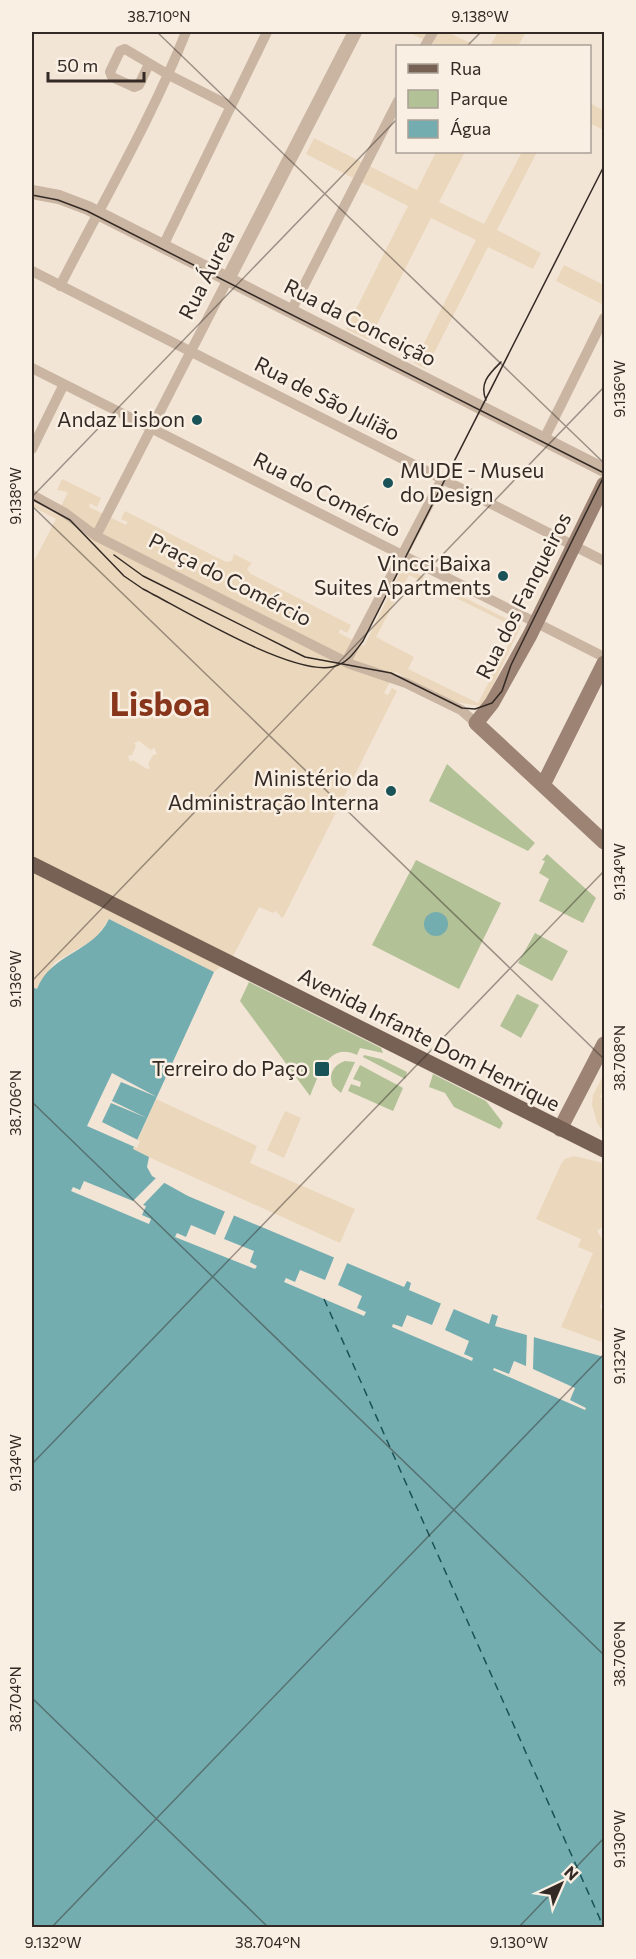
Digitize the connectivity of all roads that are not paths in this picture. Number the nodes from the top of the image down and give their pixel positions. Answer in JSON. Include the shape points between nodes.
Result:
{"nodes":[{"id":1,"x":186,"y":32,"type":"edge"},
{"id":2,"x":267,"y":32,"type":"edge"},
{"id":3,"x":355,"y":32,"type":"edge"},
{"id":4,"x":150,"y":64,"type":"dead end"},
{"id":5,"x":169,"y":75,"type":"junction"},
{"id":6,"x":396,"y":105,"type":"edge"},
{"id":7,"x":230,"y":106,"type":"junction"},
{"id":8,"x":32,"y":192,"type":"edge"},
{"id":9,"x":97,"y":213,"type":"junction"},
{"id":10,"x":163,"y":246,"type":"junction"},
{"id":11,"x":32,"y":271,"type":"edge"},
{"id":12,"x":228,"y":279,"type":"junction"},
{"id":13,"x":60,"y":285,"type":"junction"},
{"id":14,"x":291,"y":311,"type":"junction"},
{"id":15,"x":604,"y":318,"type":"edge"},
{"id":16,"x":191,"y":352,"type":"junction"},
{"id":17,"x":32,"y":368,"type":"edge"},
{"id":18,"x":64,"y":384,"type":"junction"},
{"id":19,"x":152,"y":429,"type":"junction"},
{"id":20,"x":544,"y":439,"type":"junction"},
{"id":21,"x":32,"y":449,"type":"edge"},
{"id":22,"x":604,"y":470,"type":"edge"},
{"id":23,"x":442,"y":479,"type":"junction"},
{"id":24,"x":604,"y":484,"type":"edge"},
{"id":25,"x":32,"y":495,"type":"edge"},
{"id":26,"x":96,"y":536,"type":"junction"},
{"id":27,"x":574,"y":546,"type":"junction"},
{"id":28,"x":403,"y":556,"type":"junction"},
{"id":29,"x":604,"y":561,"type":"edge"},
{"id":30,"x":536,"y":623,"type":"junction"},
{"id":31,"x":604,"y":657,"type":"edge"},
{"id":32,"x":346,"y":662,"type":"junction"},
{"id":33,"x":604,"y":663,"type":"edge"},
{"id":34,"x":601,"y":682,"type":"edge"},
{"id":35,"x":476,"y":723,"type":"junction"},
{"id":36,"x":543,"y":785,"type":"junction"},
{"id":37,"x":604,"y":842,"type":"edge"},
{"id":38,"x":32,"y":864,"type":"edge"},
{"id":39,"x":604,"y":1044,"type":"edge"},
{"id":40,"x":560,"y":1129,"type":"junction"},
{"id":41,"x":604,"y":1150,"type":"edge"}],
"edges":[{"from":1,"to":5,"type":"street"},
{"from":2,"to":7,"type":"street"},
{"from":3,"to":12,"type":"street","name":"Rua Áurea"},
{"from":4,"to":5,"type":"street"},
{"from":5,"to":7,"type":"street"},
{"from":5,"to":9,"type":"street"},
{"from":6,"to":14,"type":"street"},
{"from":7,"to":10,"type":"street"},
{"from":8,"to":9,"type":"street","name":"Rua da Conceição","via":[[59,197]]},
{"from":9,"to":10,"type":"street","name":"Rua da Conceição"},
{"from":9,"to":13,"type":"street"},
{"from":10,"to":12,"type":"street","name":"Rua da Conceição"},
{"from":11,"to":13,"type":"street","name":"Rua de São Julião"},
{"from":12,"to":14,"type":"street","name":"Rua da Conceição"},
{"from":12,"to":16,"type":"street","name":"Rua Áurea"},
{"from":13,"to":16,"type":"street","name":"Rua de São Julião"},
{"from":14,"to":20,"type":"street","name":"Rua da Conceição"},
{"from":15,"to":20,"type":"street"},
{"from":16,"to":19,"type":"street","name":"Rua Áurea"},
{"from":16,"to":23,"type":"street","name":"Rua de São Julião"},
{"from":17,"to":18,"type":"street","name":"Rua do Comércio"},
{"from":18,"to":19,"type":"street","name":"Rua do Comércio"},
{"from":18,"to":21,"type":"street"},
{"from":19,"to":26,"type":"street","name":"Rua Áurea"},
{"from":19,"to":28,"type":"street","name":"Rua do Comércio"},
{"from":20,"to":22,"type":"street","name":"Rua da Conceição"},
{"from":23,"to":27,"type":"street","name":"Rua de São Julião"},
{"from":23,"to":28,"type":"street"},
{"from":24,"to":27,"type":"main road","name":"Rua dos Fanqueiros"},
{"from":25,"to":26,"type":"street","name":"Praça do Comércio"},
{"from":26,"to":32,"type":"street","name":"Praça do Comércio"},
{"from":27,"to":29,"type":"street","name":"Rua de São Julião"},
{"from":27,"to":30,"type":"main road","name":"Rua dos Fanqueiros"},
{"from":28,"to":30,"type":"street","name":"Rua do Comércio"},
{"from":28,"to":32,"type":"street"},
{"from":30,"to":31,"type":"street","name":"Rua do Comércio"},
{"from":30,"to":35,"type":"main road","name":"Rua dos Fanqueiros","via":[[492,704]]},
{"from":32,"to":35,"type":"street","name":"Praça do Comércio","via":[[406,683],[461,710]]},
{"from":33,"to":34,"type":"main road"},
{"from":34,"to":36,"type":"main road"},
{"from":35,"to":36,"type":"main road"},
{"from":36,"to":37,"type":"main road"},
{"from":38,"to":40,"type":"main road","name":"Avenida Infante Dom Henrique"},
{"from":39,"to":40,"type":"main road"},
{"from":40,"to":41,"type":"main road","name":"Avenida Infante Dom Henrique"}]}
